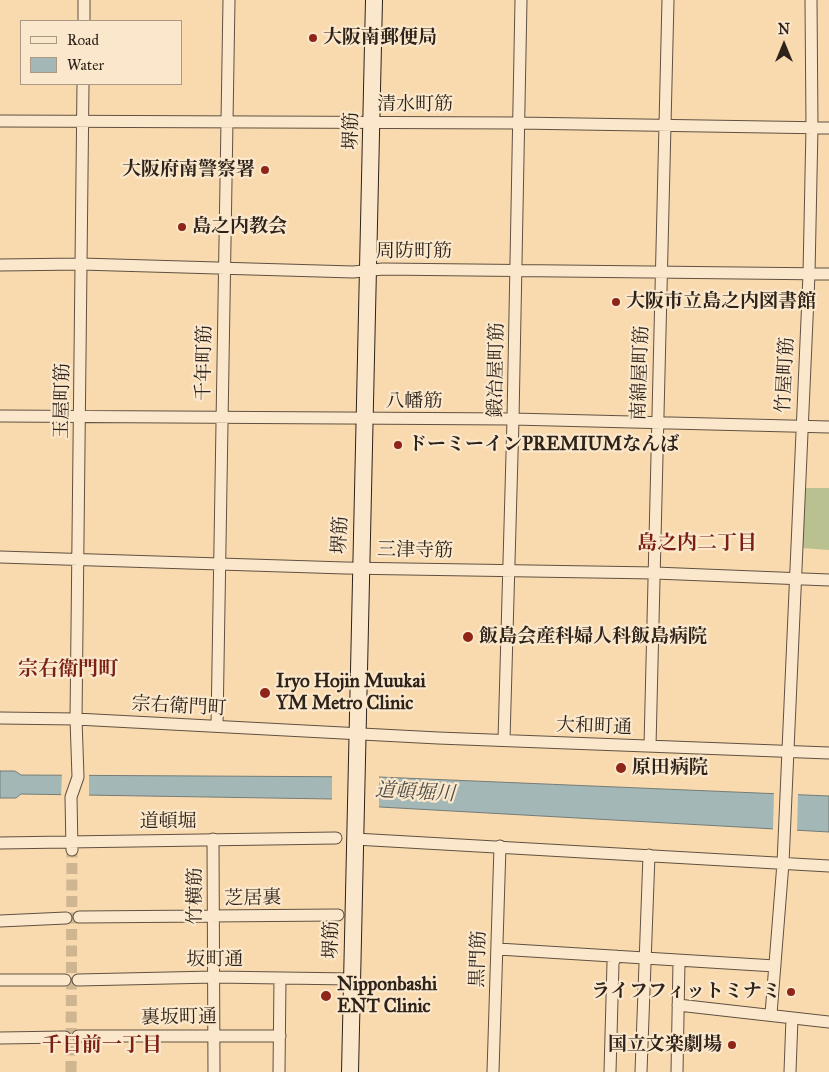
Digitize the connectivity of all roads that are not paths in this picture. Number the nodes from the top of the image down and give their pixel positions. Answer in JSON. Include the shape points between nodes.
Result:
{"nodes":[{"id":1,"x":84,"y":0,"type":"edge"},
{"id":2,"x":229,"y":0,"type":"edge"},
{"id":3,"x":374,"y":0,"type":"edge"},
{"id":4,"x":521,"y":0,"type":"edge"},
{"id":5,"x":668,"y":0,"type":"edge"},
{"id":6,"x":811,"y":0,"type":"edge"},
{"id":7,"x":84,"y":20,"type":"edge"},
{"id":8,"x":83,"y":85,"type":"edge"},
{"id":9,"x":0,"y":121,"type":"edge"},
{"id":10,"x":82,"y":121,"type":"junction"},
{"id":11,"x":227,"y":121,"type":"junction"},
{"id":12,"x":372,"y":123,"type":"junction"},
{"id":13,"x":518,"y":123,"type":"junction"},
{"id":14,"x":665,"y":124,"type":"junction"},
{"id":15,"x":812,"y":127,"type":"junction"},
{"id":16,"x":829,"y":128,"type":"edge"},
{"id":17,"x":81,"y":264,"type":"junction"},
{"id":18,"x":0,"y":265,"type":"edge"},
{"id":19,"x":225,"y":268,"type":"junction"},
{"id":20,"x":368,"y":269,"type":"junction"},
{"id":21,"x":517,"y":271,"type":"junction"},
{"id":22,"x":662,"y":272,"type":"junction"},
{"id":23,"x":809,"y":274,"type":"junction"},
{"id":24,"x":829,"y":274,"type":"edge"},
{"id":25,"x":0,"y":416,"type":"edge"},
{"id":26,"x":80,"y":417,"type":"junction"},
{"id":27,"x":222,"y":417,"type":"junction"},
{"id":28,"x":513,"y":419,"type":"junction"},
{"id":29,"x":364,"y":420,"type":"junction"},
{"id":30,"x":657,"y":421,"type":"junction"},
{"id":31,"x":802,"y":426,"type":"junction"},
{"id":32,"x":829,"y":427,"type":"edge"},
{"id":33,"x":0,"y":557,"type":"edge"},
{"id":34,"x":78,"y":559,"type":"junction"},
{"id":35,"x":218,"y":564,"type":"junction"},
{"id":36,"x":360,"y":568,"type":"junction"},
{"id":37,"x":508,"y":570,"type":"junction"},
{"id":38,"x":655,"y":573,"type":"junction"},
{"id":39,"x":796,"y":578,"type":"junction"},
{"id":40,"x":829,"y":580,"type":"edge"},
{"id":41,"x":0,"y":718,"type":"edge"},
{"id":42,"x":76,"y":719,"type":"junction"},
{"id":43,"x":217,"y":726,"type":"junction"},
{"id":44,"x":357,"y":733,"type":"junction"},
{"id":45,"x":504,"y":740,"type":"junction"},
{"id":46,"x":650,"y":746,"type":"junction"},
{"id":47,"x":788,"y":752,"type":"junction"},
{"id":48,"x":829,"y":753,"type":"edge"},
{"id":49,"x":336,"y":838,"type":"dead end"},
{"id":50,"x":213,"y":839,"type":"junction"},
{"id":51,"x":355,"y":839,"type":"junction"},
{"id":52,"x":0,"y":842,"type":"edge"},
{"id":53,"x":72,"y":845,"type":"junction"},
{"id":54,"x":500,"y":846,"type":"junction"},
{"id":55,"x":649,"y":855,"type":"junction"},
{"id":56,"x":783,"y":863,"type":"junction"},
{"id":57,"x":829,"y":866,"type":"edge"},
{"id":58,"x":338,"y":915,"type":"dead end"},
{"id":59,"x":79,"y":917,"type":"dead end"},
{"id":60,"x":214,"y":917,"type":"junction"},
{"id":61,"x":66,"y":918,"type":"dead end"},
{"id":62,"x":0,"y":921,"type":"edge"},
{"id":63,"x":498,"y":949,"type":"junction"},
{"id":64,"x":616,"y":956,"type":"junction"},
{"id":65,"x":644,"y":959,"type":"junction"},
{"id":66,"x":679,"y":961,"type":"junction"},
{"id":67,"x":775,"y":966,"type":"junction"},
{"id":68,"x":214,"y":977,"type":"junction"},
{"id":69,"x":280,"y":978,"type":"junction"},
{"id":70,"x":351,"y":979,"type":"junction"},
{"id":71,"x":0,"y":980,"type":"edge"},
{"id":72,"x":65,"y":980,"type":"dead end"},
{"id":73,"x":78,"y":980,"type":"dead end"},
{"id":74,"x":678,"y":1005,"type":"junction"},
{"id":75,"x":771,"y":1014,"type":"junction"},
{"id":76,"x":792,"y":1018,"type":"junction"},
{"id":77,"x":829,"y":1022,"type":"edge"},
{"id":78,"x":215,"y":1034,"type":"junction"},
{"id":79,"x":78,"y":1036,"type":"dead end"},
{"id":80,"x":280,"y":1036,"type":"junction"},
{"id":81,"x":65,"y":1037,"type":"dead end"},
{"id":82,"x":0,"y":1038,"type":"edge"},
{"id":83,"x":214,"y":1072,"type":"edge"},
{"id":84,"x":278,"y":1072,"type":"edge"},
{"id":85,"x":350,"y":1072,"type":"edge"},
{"id":86,"x":493,"y":1072,"type":"edge"},
{"id":87,"x":610,"y":1072,"type":"edge"},
{"id":88,"x":641,"y":1072,"type":"edge"},
{"id":89,"x":677,"y":1072,"type":"edge"},
{"id":90,"x":790,"y":1072,"type":"edge"}],
"edges":[{"from":1,"to":7,"type":"street"},
{"from":2,"to":11,"type":"street","name":"千年町筋"},
{"from":3,"to":12,"type":"main road","name":"堺筋"},
{"from":4,"to":13,"type":"street","name":"鍛冶屋町筋"},
{"from":5,"to":14,"type":"street","name":"南綿屋町筋"},
{"from":6,"to":15,"type":"street","name":"竹屋町筋"},
{"from":8,"to":10,"type":"street","name":"玉屋町筋"},
{"from":9,"to":10,"type":"street","name":"清水町筋"},
{"from":10,"to":11,"type":"street","name":"清水町筋"},
{"from":10,"to":17,"type":"street","name":"玉屋町筋"},
{"from":11,"to":12,"type":"street","name":"清水町筋"},
{"from":11,"to":19,"type":"street","name":"千年町筋"},
{"from":12,"to":13,"type":"street","name":"清水町筋"},
{"from":12,"to":20,"type":"main road","name":"堺筋"},
{"from":13,"to":14,"type":"street","name":"清水町筋"},
{"from":13,"to":21,"type":"street","name":"鍛冶屋町筋"},
{"from":14,"to":15,"type":"street","name":"清水町筋"},
{"from":14,"to":22,"type":"street","name":"南綿屋町筋"},
{"from":15,"to":16,"type":"street","name":"清水町筋"},
{"from":15,"to":23,"type":"street","name":"竹屋町筋"},
{"from":17,"to":18,"type":"street","name":"周防町筋"},
{"from":17,"to":19,"type":"street","name":"周防町筋"},
{"from":17,"to":26,"type":"street","name":"玉屋町筋"},
{"from":19,"to":20,"type":"street","name":"周防町筋","via":[[353,272]]},
{"from":19,"to":27,"type":"street","name":"千年町筋"},
{"from":20,"to":21,"type":"street","name":"周防町筋"},
{"from":20,"to":29,"type":"main road","name":"堺筋"},
{"from":21,"to":22,"type":"street","name":"周防町筋"},
{"from":21,"to":28,"type":"street","name":"鍛冶屋町筋"},
{"from":22,"to":23,"type":"street","name":"周防町筋"},
{"from":22,"to":30,"type":"street","name":"南綿屋町筋"},
{"from":23,"to":24,"type":"street","name":"周防町筋"},
{"from":23,"to":31,"type":"street","name":"竹屋町筋"},
{"from":25,"to":26,"type":"street","name":"八幡筋"},
{"from":26,"to":27,"type":"street","name":"八幡筋"},
{"from":26,"to":34,"type":"street","name":"玉屋町筋"},
{"from":27,"to":29,"type":"street","name":"八幡筋"},
{"from":27,"to":35,"type":"street","name":"千年町筋"},
{"from":28,"to":29,"type":"street","name":"八幡筋"},
{"from":28,"to":30,"type":"street","name":"八幡筋"},
{"from":28,"to":37,"type":"street","name":"鍛冶屋町筋"},
{"from":29,"to":36,"type":"main road","name":"堺筋"},
{"from":30,"to":31,"type":"street","name":"八幡筋"},
{"from":30,"to":38,"type":"street","name":"南綿屋町筋"},
{"from":31,"to":32,"type":"street","name":"八幡筋"},
{"from":31,"to":39,"type":"street","name":"竹屋町筋"},
{"from":33,"to":34,"type":"street","name":"三津寺筋"},
{"from":34,"to":35,"type":"street","name":"三津寺筋"},
{"from":34,"to":42,"type":"street","name":"玉屋町筋"},
{"from":35,"to":36,"type":"street","name":"三津寺筋"},
{"from":35,"to":43,"type":"street","name":"千年町筋"},
{"from":36,"to":37,"type":"street","name":"三津寺筋"},
{"from":36,"to":44,"type":"main road","name":"堺筋"},
{"from":37,"to":38,"type":"street","name":"三津寺筋"},
{"from":37,"to":45,"type":"street","name":"鍛冶屋町筋"},
{"from":38,"to":39,"type":"street","name":"三津寺筋"},
{"from":38,"to":46,"type":"street","name":"南綿屋町筋"},
{"from":39,"to":40,"type":"street","name":"三津寺筋"},
{"from":39,"to":47,"type":"street","name":"竹屋町筋"},
{"from":41,"to":42,"type":"street","name":"宗右衛門町"},
{"from":42,"to":43,"type":"street","name":"宗右衛門町"},
{"from":42,"to":53,"type":"street","name":"玉屋町筋","via":[[78,777],[71,797]]},
{"from":43,"to":44,"type":"street","name":"宗右衛門町"},
{"from":44,"to":45,"type":"street","name":"大和町通"},
{"from":44,"to":51,"type":"main road","name":"堺筋"},
{"from":45,"to":46,"type":"street","name":"大和町通"},
{"from":46,"to":47,"type":"street","name":"大和町通"},
{"from":47,"to":48,"type":"street","name":"大和町通"},
{"from":47,"to":56,"type":"street","name":"竹屋町筋"},
{"from":49,"to":50,"type":"street","name":"道頓堀"},
{"from":50,"to":53,"type":"street","name":"道頓堀"},
{"from":50,"to":60,"type":"street","name":"竹横筋"},
{"from":51,"to":54,"type":"street"},
{"from":51,"to":70,"type":"main road","name":"堺筋"},
{"from":52,"to":53,"type":"street","name":"道頓堀"},
{"from":54,"to":55,"type":"street"},
{"from":54,"to":63,"type":"street","name":"黒門筋"},
{"from":55,"to":56,"type":"street"},
{"from":55,"to":65,"type":"street"},
{"from":56,"to":57,"type":"street"},
{"from":56,"to":67,"type":"street","name":"竹屋町筋"},
{"from":58,"to":60,"type":"street","name":"芝居裏"},
{"from":59,"to":60,"type":"street","name":"芝居裏"},
{"from":60,"to":68,"type":"street","name":"竹横筋"},
{"from":61,"to":62,"type":"street"},
{"from":63,"to":64,"type":"street"},
{"from":63,"to":86,"type":"street","name":"黒門筋"},
{"from":64,"to":65,"type":"street"},
{"from":64,"to":87,"type":"street","via":[[613,963]]},
{"from":65,"to":66,"type":"street"},
{"from":65,"to":88,"type":"street"},
{"from":66,"to":67,"type":"street"},
{"from":66,"to":74,"type":"street"},
{"from":67,"to":75,"type":"street","name":"竹屋町筋"},
{"from":68,"to":69,"type":"street","name":"坂町通"},
{"from":68,"to":73,"type":"street","name":"坂町通"},
{"from":68,"to":78,"type":"street","name":"竹横筋"},
{"from":69,"to":70,"type":"street","name":"坂町通"},
{"from":69,"to":80,"type":"street"},
{"from":70,"to":85,"type":"main road","name":"堺筋"},
{"from":71,"to":72,"type":"street"},
{"from":74,"to":75,"type":"street"},
{"from":74,"to":89,"type":"street"},
{"from":75,"to":76,"type":"street"},
{"from":76,"to":77,"type":"street"},
{"from":76,"to":90,"type":"street"},
{"from":78,"to":79,"type":"street","name":"裏坂町通"},
{"from":78,"to":80,"type":"street","name":"裏坂町通"},
{"from":78,"to":83,"type":"street","name":"竹横筋"},
{"from":80,"to":84,"type":"street"},
{"from":81,"to":82,"type":"street"}]}
